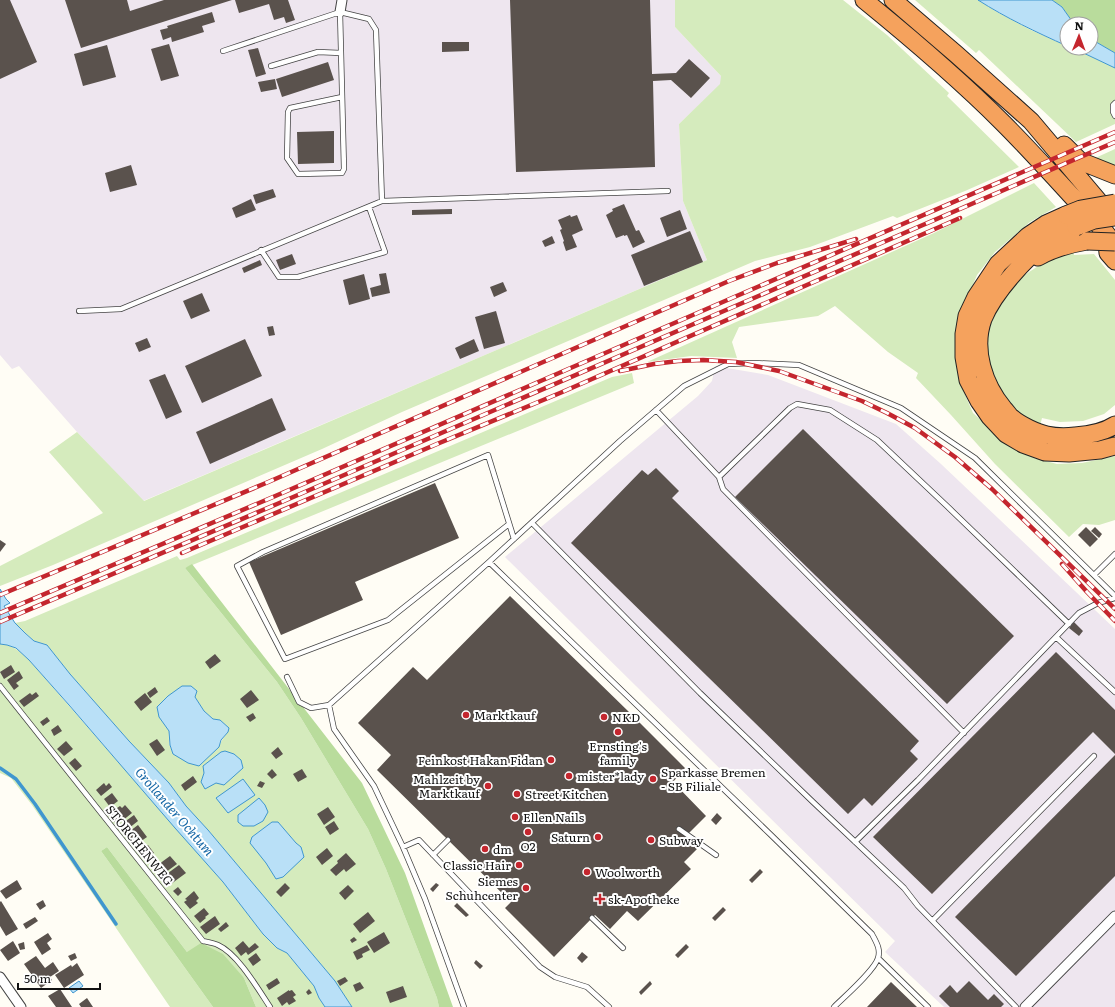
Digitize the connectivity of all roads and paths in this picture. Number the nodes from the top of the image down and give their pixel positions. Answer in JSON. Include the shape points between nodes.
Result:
{"nodes":[{"id":1,"x":342,"y":0,"type":"edge"},
{"id":2,"x":864,"y":0,"type":"edge"},
{"id":3,"x":893,"y":0,"type":"edge"},
{"id":4,"x":340,"y":12,"type":"junction"},
{"id":5,"x":223,"y":51,"type":"dead end"},
{"id":6,"x":341,"y":53,"type":"junction"},
{"id":7,"x":271,"y":66,"type":"dead end"},
{"id":8,"x":342,"y":96,"type":"junction"},
{"id":9,"x":1115,"y":103,"type":"edge"},
{"id":10,"x":1115,"y":116,"type":"edge"},
{"id":11,"x":1031,"y":121,"type":"junction"},
{"id":12,"x":1115,"y":175,"type":"edge"},
{"id":13,"x":668,"y":191,"type":"dead end"},
{"id":14,"x":382,"y":201,"type":"junction"},
{"id":15,"x":1115,"y":203,"type":"edge"},
{"id":16,"x":369,"y":207,"type":"junction"},
{"id":17,"x":1115,"y":217,"type":"edge"},
{"id":18,"x":1071,"y":221,"type":"junction"},
{"id":19,"x":1113,"y":235,"type":"edge"},
{"id":20,"x":261,"y":250,"type":"junction"},
{"id":21,"x":1115,"y":262,"type":"edge"},
{"id":22,"x":1013,"y":274,"type":"junction"},
{"id":23,"x":79,"y":310,"type":"dead end"},
{"id":24,"x":656,"y":410,"type":"junction"},
{"id":25,"x":1115,"y":425,"type":"edge"},
{"id":26,"x":1115,"y":446,"type":"edge"},
{"id":27,"x":719,"y":477,"type":"junction"},
{"id":28,"x":532,"y":523,"type":"junction"},
{"id":29,"x":509,"y":524,"type":"junction"},
{"id":30,"x":514,"y":539,"type":"junction"},
{"id":31,"x":1115,"y":554,"type":"edge"},
{"id":32,"x":489,"y":562,"type":"junction"},
{"id":33,"x":1094,"y":575,"type":"junction"},
{"id":34,"x":1115,"y":597,"type":"edge"},
{"id":35,"x":1069,"y":624,"type":"junction"},
{"id":36,"x":1056,"y":637,"type":"junction"},
{"id":37,"x":287,"y":677,"type":"dead end"},
{"id":38,"x":0,"y":686,"type":"edge"},
{"id":39,"x":1115,"y":692,"type":"edge"},
{"id":40,"x":329,"y":705,"type":"junction"},
{"id":41,"x":964,"y":733,"type":"junction"},
{"id":42,"x":1094,"y":756,"type":"dead end"},
{"id":43,"x":679,"y":829,"type":"dead end"},
{"id":44,"x":448,"y":840,"type":"dead end"},
{"id":45,"x":855,"y":842,"type":"junction"},
{"id":46,"x":403,"y":847,"type":"junction"},
{"id":47,"x":433,"y":854,"type":"junction"},
{"id":48,"x":716,"y":855,"type":"dead end"},
{"id":49,"x":1115,"y":916,"type":"edge"},
{"id":50,"x":592,"y":918,"type":"dead end"},
{"id":51,"x":933,"y":920,"type":"junction"},
{"id":52,"x":623,"y":948,"type":"dead end"},
{"id":53,"x":878,"y":958,"type":"junction"},
{"id":54,"x":0,"y":976,"type":"edge"},
{"id":55,"x":8,"y":990,"type":"junction"},
{"id":56,"x":0,"y":995,"type":"edge"},
{"id":57,"x":607,"y":1006,"type":"edge"},
{"id":58,"x":21,"y":1007,"type":"edge"},
{"id":59,"x":270,"y":1007,"type":"edge"},
{"id":60,"x":464,"y":1007,"type":"edge"},
{"id":61,"x":834,"y":1007,"type":"edge"},
{"id":62,"x":928,"y":1007,"type":"edge"},
{"id":63,"x":1016,"y":1007,"type":"edge"},
{"id":64,"x":1025,"y":1007,"type":"edge"}],
"edges":[{"from":1,"to":4,"type":"street"},
{"from":2,"to":19,"type":"highway","via":[[898,27],[1004,123]]},
{"from":3,"to":11,"type":"highway"},
{"from":4,"to":5,"type":"lane"},
{"from":4,"to":6,"type":"lane"},
{"from":4,"to":14,"type":"lane","via":[[369,19],[376,30]]},
{"from":6,"to":7,"type":"lane","via":[[318,52]]},
{"from":6,"to":8,"type":"lane"},
{"from":8,"to":8,"type":"lane","via":[[342,173],[298,174],[287,158],[290,108]]},
{"from":9,"to":10,"type":"lane"},
{"from":11,"to":12,"type":"highway","via":[[1048,129],[1080,161]]},
{"from":11,"to":19,"type":"highway"},
{"from":13,"to":14,"type":"lane"},
{"from":14,"to":16,"type":"lane"},
{"from":15,"to":18,"type":"highway","bridge":true,"via":[[1081,209]]},
{"from":16,"to":20,"type":"lane"},
{"from":16,"to":20,"type":"lane","via":[[385,252],[298,277],[279,277]]},
{"from":17,"to":18,"type":"highway","bridge":true},
{"from":18,"to":22,"type":"highway"},
{"from":18,"to":26,"type":"highway","via":[[1046,224],[1028,236],[998,264],[976,297],[967,316],[964,334],[968,380],[990,417],[1006,434],[1023,444],[1046,452],[1069,453]]},
{"from":19,"to":21,"type":"highway","via":[[1108,253]]},
{"from":19,"to":22,"type":"highway","bridge":true,"via":[[1055,249],[1039,256]]},
{"from":20,"to":23,"type":"lane","via":[[121,308]]},
{"from":22,"to":25,"type":"highway","via":[[992,301],[983,319],[980,334],[983,375],[990,390],[1012,418],[1028,428],[1048,435],[1092,435]]},
{"from":24,"to":27,"type":"lane"},
{"from":24,"to":28,"type":"lane"},
{"from":24,"to":33,"type":"lane","via":[[684,386],[728,364],[799,365],[901,408],[975,458]]},
{"from":27,"to":35,"type":"lane","via":[[790,408],[797,404],[830,410],[877,440]]},
{"from":27,"to":41,"type":"lane","via":[[723,489]]},
{"from":28,"to":30,"type":"lane"},
{"from":28,"to":45,"type":"lane","via":[[700,694]]},
{"from":29,"to":29,"type":"lane","via":[[488,455],[263,552],[237,566],[285,659],[388,620]]},
{"from":29,"to":30,"type":"lane"},
{"from":30,"to":32,"type":"lane"},
{"from":31,"to":33,"type":"lane"},
{"from":32,"to":40,"type":"lane"},
{"from":32,"to":53,"type":"lane","via":[[872,934],[879,946]]},
{"from":33,"to":34,"type":"lane"},
{"from":34,"to":35,"type":"lane","via":[[1079,613]]},
{"from":35,"to":36,"type":"lane"},
{"from":36,"to":39,"type":"lane"},
{"from":36,"to":41,"type":"lane"},
{"from":37,"to":40,"type":"lane","via":[[300,702],[311,708]]},
{"from":38,"to":59,"type":"lane","name":"STORCHENWEG","via":[[203,941],[218,945],[234,957]]},
{"from":40,"to":46,"type":"lane","via":[[334,729],[374,786]]},
{"from":41,"to":45,"type":"lane"},
{"from":42,"to":51,"type":"lane"},
{"from":43,"to":48,"type":"lane"},
{"from":44,"to":47,"type":"lane"},
{"from":45,"to":51,"type":"lane","via":[[904,888]]},
{"from":46,"to":47,"type":"lane","via":[[419,840]]},
{"from":46,"to":60,"type":"lane","via":[[426,899]]},
{"from":47,"to":57,"type":"lane","via":[[540,967],[555,976],[587,987]]},
{"from":49,"to":64,"type":"street"},
{"from":50,"to":52,"type":"lane"},
{"from":51,"to":63,"type":"lane"},
{"from":53,"to":61,"type":"lane","via":[[870,971]]},
{"from":53,"to":62,"type":"lane"},
{"from":54,"to":55,"type":"street"},
{"from":55,"to":56,"type":"street"},
{"from":55,"to":58,"type":"street"}]}
